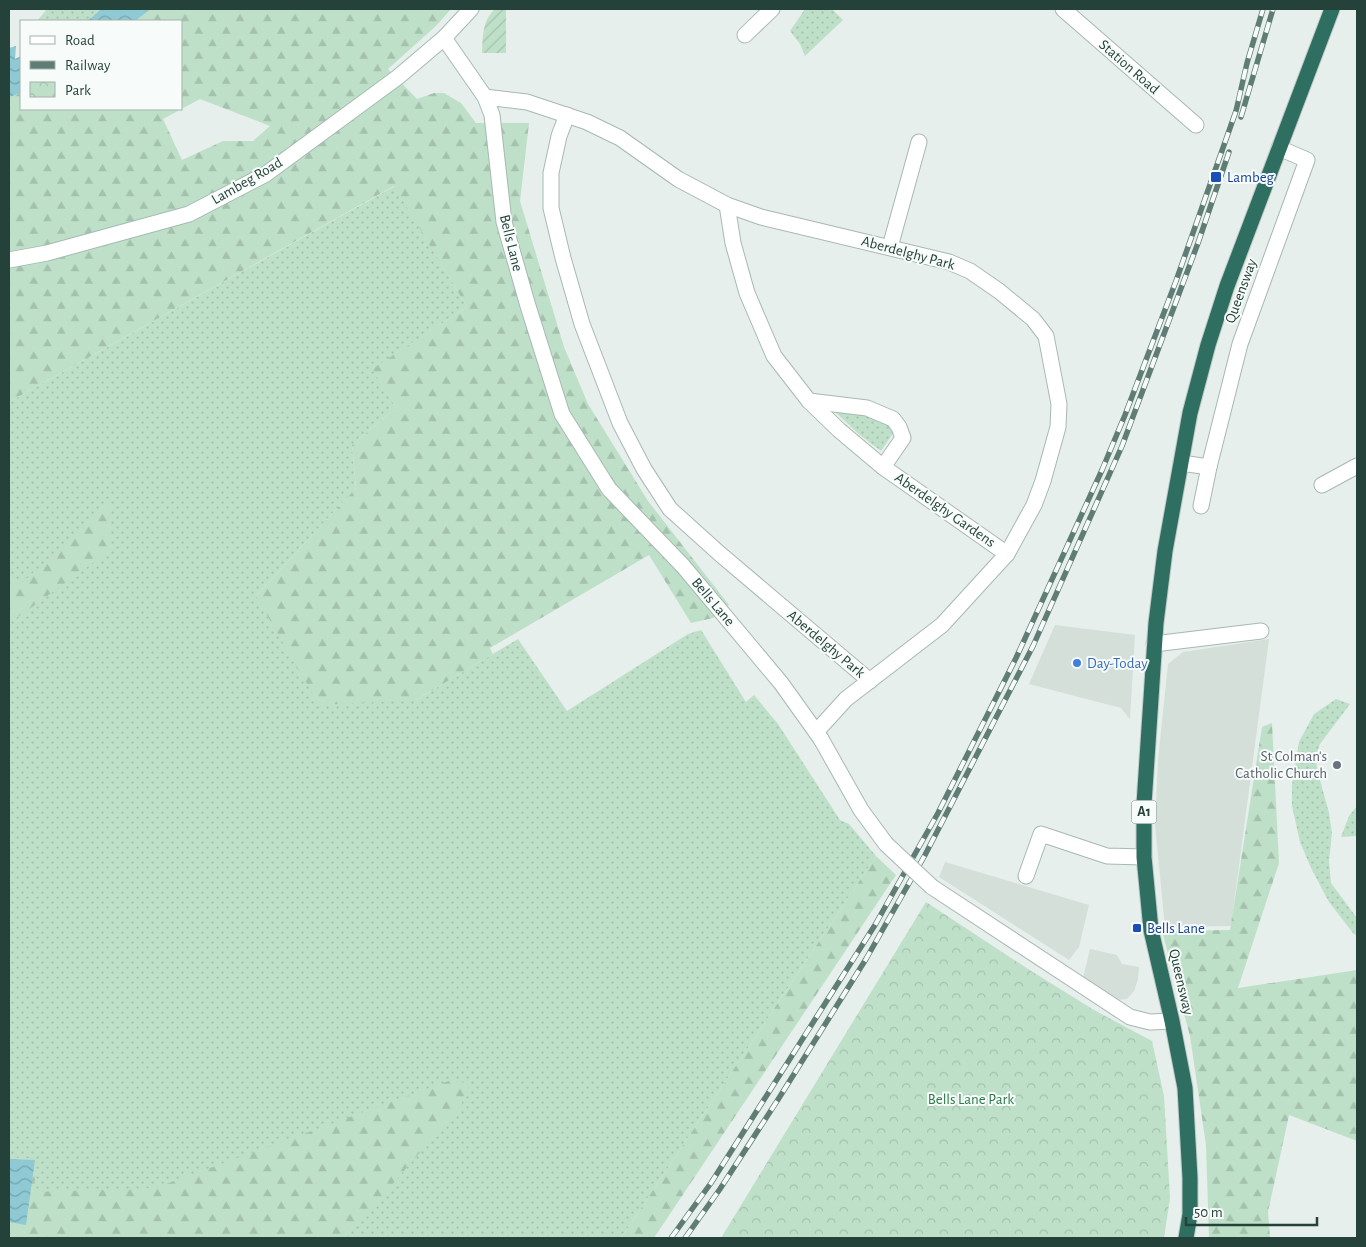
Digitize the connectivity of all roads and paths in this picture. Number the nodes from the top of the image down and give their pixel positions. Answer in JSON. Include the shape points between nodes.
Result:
{"nodes":[{"id":1,"x":471,"y":9,"type":"edge"},
{"id":2,"x":772,"y":9,"type":"edge"},
{"id":3,"x":1063,"y":9,"type":"edge"},
{"id":4,"x":1332,"y":9,"type":"edge"},
{"id":5,"x":745,"y":36,"type":"dead end"},
{"id":6,"x":444,"y":38,"type":"junction"},
{"id":7,"x":485,"y":97,"type":"junction"},
{"id":8,"x":567,"y":115,"type":"junction"},
{"id":9,"x":1196,"y":126,"type":"dead end"},
{"id":10,"x":919,"y":142,"type":"dead end"},
{"id":11,"x":1279,"y":148,"type":"junction"},
{"id":12,"x":727,"y":205,"type":"junction"},
{"id":13,"x":890,"y":247,"type":"junction"},
{"id":14,"x":9,"y":260,"type":"edge"},
{"id":15,"x":809,"y":402,"type":"junction"},
{"id":16,"x":1181,"y":463,"type":"junction"},
{"id":17,"x":1357,"y":466,"type":"edge"},
{"id":18,"x":883,"y":467,"type":"junction"},
{"id":19,"x":1209,"y":467,"type":"junction"},
{"id":20,"x":1329,"y":476,"type":"dead end"},
{"id":21,"x":1201,"y":506,"type":"dead end"},
{"id":22,"x":1008,"y":554,"type":"junction"},
{"id":23,"x":1261,"y":631,"type":"dead end"},
{"id":24,"x":1154,"y":644,"type":"junction"},
{"id":25,"x":870,"y":681,"type":"junction"},
{"id":26,"x":818,"y":736,"type":"junction"},
{"id":27,"x":1144,"y":857,"type":"junction"},
{"id":28,"x":1026,"y":876,"type":"dead end"},
{"id":29,"x":1172,"y":1021,"type":"junction"},
{"id":30,"x":1186,"y":1238,"type":"edge"}],
"edges":[{"from":1,"to":6,"type":"street","name":"Lambeg Road"},
{"from":2,"to":5,"type":"street"},
{"from":3,"to":9,"type":"street","name":"Station Road"},
{"from":4,"to":11,"type":"highway","name":"Queensway","number":"A1"},
{"from":6,"to":7,"type":"street","name":"Bells Lane"},
{"from":6,"to":14,"type":"street","name":"Lambeg Road","via":[[398,77],[266,174],[189,214],[47,253]]},
{"from":7,"to":8,"type":"street","name":"Aberdelghy Park","via":[[527,102]]},
{"from":7,"to":26,"type":"street","name":"Bells Lane","via":[[492,115],[504,222],[562,414],[610,489],[689,573],[781,683]]},
{"from":8,"to":12,"type":"street","name":"Aberdelghy Park","via":[[620,138],[678,179]]},
{"from":8,"to":25,"type":"street","name":"Aberdelghy Park","via":[[551,173],[551,208],[582,324],[620,423],[644,470],[670,509]]},
{"from":10,"to":13,"type":"street"},
{"from":11,"to":16,"type":"highway","name":"Queensway","number":"A1","via":[[1208,345],[1190,412]]},
{"from":11,"to":19,"type":"street","name":"Queensway","via":[[1308,160],[1240,344]]},
{"from":12,"to":13,"type":"street","name":"Aberdelghy Park","via":[[761,218]]},
{"from":12,"to":15,"type":"street","name":"Aberdelghy Gardens","via":[[747,293],[774,356]]},
{"from":13,"to":22,"type":"street","name":"Aberdelghy Park","via":[[949,262],[970,272],[1033,319],[1046,336],[1060,404],[1058,427],[1034,505]]},
{"from":15,"to":18,"type":"street","name":"Aberdelghy Gardens"},
{"from":15,"to":18,"type":"street","name":"Aberdelghy Gardens","via":[[867,408],[893,419],[903,438]]},
{"from":16,"to":19,"type":"street"},
{"from":16,"to":24,"type":"highway","name":"Queensway","number":"A1","via":[[1165,551]]},
{"from":17,"to":20,"type":"street"},
{"from":18,"to":22,"type":"street","name":"Aberdelghy Gardens"},
{"from":19,"to":21,"type":"street","name":"Queensway"},
{"from":22,"to":25,"type":"street","name":"Aberdelghy Park","via":[[942,625]]},
{"from":23,"to":24,"type":"street"},
{"from":24,"to":27,"type":"highway","name":"Queensway","number":"A1"},
{"from":25,"to":26,"type":"street","name":"Aberdelghy Park","via":[[846,699]]},
{"from":26,"to":29,"type":"street","name":"Bells Lane","bridge":true,"via":[[861,810],[886,844],[932,887],[1130,1017],[1150,1022]]},
{"from":27,"to":28,"type":"street","via":[[1107,856],[1041,834]]},
{"from":27,"to":29,"type":"highway","name":"Queensway","number":"A1","via":[[1151,930]]},
{"from":29,"to":30,"type":"highway","name":"Queensway","number":"A1","via":[[1185,1088],[1190,1178]]}]}
